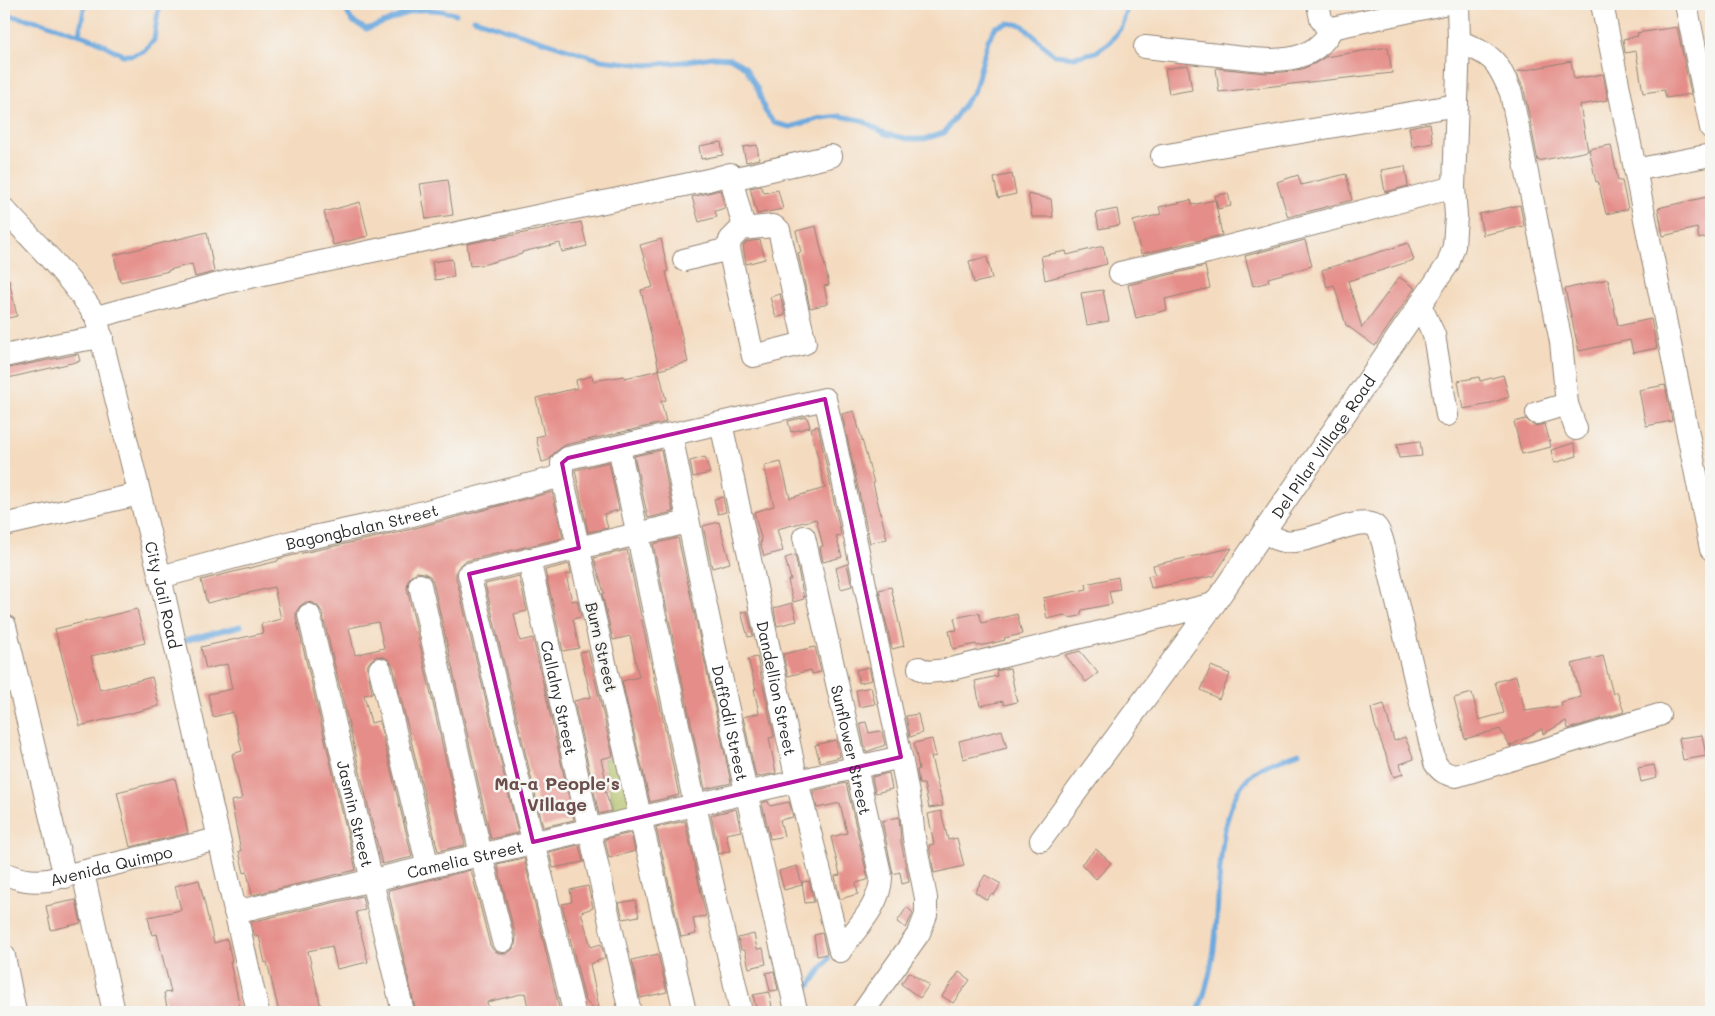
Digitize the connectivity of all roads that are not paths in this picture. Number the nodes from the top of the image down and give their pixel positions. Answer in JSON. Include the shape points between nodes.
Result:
{"nodes":[{"id":1,"x":1318,"y":4,"type":"edge"},
{"id":2,"x":1443,"y":4,"type":"edge"},
{"id":3,"x":1458,"y":4,"type":"edge"},
{"id":4,"x":1602,"y":4,"type":"edge"},
{"id":5,"x":1686,"y":4,"type":"edge"},
{"id":6,"x":1332,"y":28,"type":"junction"},
{"id":7,"x":1459,"y":42,"type":"junction"},
{"id":8,"x":1145,"y":47,"type":"dead end"},
{"id":9,"x":1457,"y":105,"type":"junction"},
{"id":10,"x":1711,"y":128,"type":"edge"},
{"id":11,"x":1711,"y":155,"type":"edge"},
{"id":12,"x":831,"y":156,"type":"dead end"},
{"id":13,"x":1162,"y":156,"type":"dead end"},
{"id":14,"x":1635,"y":170,"type":"junction"},
{"id":15,"x":732,"y":179,"type":"junction"},
{"id":16,"x":1454,"y":187,"type":"junction"},
{"id":17,"x":4,"y":209,"type":"edge"},
{"id":18,"x":741,"y":229,"type":"junction"},
{"id":19,"x":729,"y":249,"type":"junction"},
{"id":20,"x":684,"y":260,"type":"dead end"},
{"id":21,"x":1120,"y":273,"type":"dead end"},
{"id":22,"x":1420,"y":305,"type":"junction"},
{"id":23,"x":99,"y":327,"type":"junction"},
{"id":24,"x":4,"y":356,"type":"edge"},
{"id":25,"x":1567,"y":404,"type":"junction"},
{"id":26,"x":1538,"y":413,"type":"dead end"},
{"id":27,"x":1447,"y":416,"type":"dead end"},
{"id":28,"x":721,"y":423,"type":"junction"},
{"id":29,"x":1576,"y":429,"type":"dead end"},
{"id":30,"x":671,"y":434,"type":"junction"},
{"id":31,"x":619,"y":446,"type":"junction"},
{"id":32,"x":562,"y":476,"type":"junction"},
{"id":33,"x":139,"y":494,"type":"junction"},
{"id":34,"x":688,"y":522,"type":"junction"},
{"id":35,"x":4,"y":525,"type":"edge"},
{"id":36,"x":1266,"y":528,"type":"junction"},
{"id":37,"x":637,"y":534,"type":"junction"},
{"id":38,"x":804,"y":537,"type":"dead end"},
{"id":39,"x":579,"y":548,"type":"junction"},
{"id":40,"x":1711,"y":549,"type":"edge"},
{"id":41,"x":529,"y":559,"type":"junction"},
{"id":42,"x":160,"y":577,"type":"junction"},
{"id":43,"x":420,"y":585,"type":"dead end"},
{"id":44,"x":1214,"y":604,"type":"junction"},
{"id":45,"x":309,"y":615,"type":"dead end"},
{"id":46,"x":5,"y":626,"type":"edge"},
{"id":47,"x":919,"y":668,"type":"dead end"},
{"id":48,"x":380,"y":669,"type":"dead end"},
{"id":49,"x":1659,"y":715,"type":"dead end"},
{"id":50,"x":901,"y":757,"type":"junction"},
{"id":51,"x":855,"y":768,"type":"junction"},
{"id":52,"x":797,"y":781,"type":"junction"},
{"id":53,"x":746,"y":793,"type":"junction"},
{"id":54,"x":695,"y":805,"type":"junction"},
{"id":55,"x":641,"y":818,"type":"junction"},
{"id":56,"x":588,"y":830,"type":"junction"},
{"id":57,"x":218,"y":838,"type":"junction"},
{"id":58,"x":1041,"y":840,"type":"dead end"},
{"id":59,"x":533,"y":842,"type":"junction"},
{"id":60,"x":481,"y":855,"type":"junction"},
{"id":61,"x":428,"y":867,"type":"junction"},
{"id":62,"x":74,"y":875,"type":"junction"},
{"id":63,"x":6,"y":879,"type":"edge"},
{"id":64,"x":372,"y":880,"type":"junction"},
{"id":65,"x":235,"y":912,"type":"junction"},
{"id":66,"x":503,"y":941,"type":"dead end"},
{"id":67,"x":840,"y":951,"type":"joint"},
{"id":68,"x":4,"y":956,"type":"edge"},
{"id":69,"x":796,"y":1010,"type":"dead end"},
{"id":70,"x":15,"y":1012,"type":"edge"},
{"id":71,"x":114,"y":1012,"type":"edge"},
{"id":72,"x":258,"y":1012,"type":"edge"},
{"id":73,"x":403,"y":1012,"type":"edge"},
{"id":74,"x":574,"y":1012,"type":"edge"},
{"id":75,"x":630,"y":1012,"type":"edge"},
{"id":76,"x":685,"y":1012,"type":"edge"},
{"id":77,"x":741,"y":1012,"type":"edge"},
{"id":78,"x":863,"y":1012,"type":"edge"}],
"edges":[{"from":1,"to":6,"type":"street","via":[[1324,24]]},
{"from":2,"to":6,"type":"street"},
{"from":3,"to":7,"type":"street","name":"Del Pilar Village Road"},
{"from":4,"to":14,"type":"street"},
{"from":5,"to":10,"type":"street"},
{"from":6,"to":8,"type":"street","via":[[1323,44],[1315,50],[1276,61]]},
{"from":7,"to":9,"type":"street","name":"Del Pilar Village Road"},
{"from":7,"to":25,"type":"street","via":[[1487,54],[1496,62],[1511,94],[1561,342]]},
{"from":9,"to":13,"type":"street"},
{"from":9,"to":16,"type":"street","name":"Del Pilar Village Road"},
{"from":11,"to":14,"type":"street"},
{"from":12,"to":15,"type":"street"},
{"from":14,"to":40,"type":"street"},
{"from":15,"to":18,"type":"street"},
{"from":15,"to":23,"type":"street","via":[[730,174],[245,278]]},
{"from":16,"to":21,"type":"street"},
{"from":16,"to":22,"type":"street","name":"Del Pilar Village Road","via":[[1456,231],[1451,255]]},
{"from":17,"to":23,"type":"street","name":"City Jail Road","via":[[86,301]]},
{"from":18,"to":19,"type":"street","via":[[730,240]]},
{"from":18,"to":19,"type":"street","via":[[773,226],[779,230],[805,343],[753,356]]},
{"from":19,"to":20,"type":"street"},
{"from":22,"to":27,"type":"street","via":[[1434,336]]},
{"from":22,"to":36,"type":"street","name":"Del Pilar Village Road"},
{"from":23,"to":24,"type":"street","via":[[65,343]]},
{"from":23,"to":33,"type":"street","name":"City Jail Road"},
{"from":25,"to":26,"type":"street"},
{"from":25,"to":29,"type":"street"},
{"from":28,"to":30,"type":"street"},
{"from":28,"to":50,"type":"street","via":[[825,399]]},
{"from":28,"to":52,"type":"street","name":"Dandellion Street"},
{"from":30,"to":31,"type":"street"},
{"from":30,"to":34,"type":"street","name":"Daffodil Street"},
{"from":31,"to":32,"type":"street","via":[[565,459]]},
{"from":31,"to":37,"type":"street"},
{"from":32,"to":39,"type":"street","name":"Burn Street"},
{"from":32,"to":42,"type":"street","name":"Bagongbalan Street"},
{"from":33,"to":35,"type":"street"},
{"from":33,"to":42,"type":"street","name":"City Jail Road"},
{"from":34,"to":37,"type":"street"},
{"from":34,"to":53,"type":"street","name":"Daffodil Street"},
{"from":36,"to":44,"type":"street","name":"Del Pilar Village Road"},
{"from":36,"to":49,"type":"street","via":[[1274,539],[1293,542],[1350,526],[1366,523],[1376,526],[1435,763],[1447,775],[1456,776]]},
{"from":37,"to":39,"type":"street"},
{"from":37,"to":54,"type":"street"},
{"from":38,"to":51,"type":"street","name":"Sunflower Street"},
{"from":39,"to":41,"type":"street"},
{"from":39,"to":55,"type":"street","name":"Burn Street"},
{"from":41,"to":56,"type":"street","name":"Callalny Street"},
{"from":41,"to":59,"type":"street","via":[[469,574]]},
{"from":42,"to":57,"type":"street","name":"City Jail Road"},
{"from":43,"to":60,"type":"street"},
{"from":44,"to":47,"type":"street","via":[[947,670],[926,672]]},
{"from":44,"to":58,"type":"street","name":"Del Pilar Village Road"},
{"from":45,"to":64,"type":"street","name":"Jasmin Street"},
{"from":46,"to":62,"type":"street"},
{"from":48,"to":61,"type":"street"},
{"from":50,"to":51,"type":"street"},
{"from":50,"to":78,"type":"street","via":[[926,915],[920,933]]},
{"from":51,"to":52,"type":"street"},
{"from":51,"to":67,"type":"street","name":"Sunflower Street","via":[[879,869],[880,887],[873,904]]},
{"from":52,"to":53,"type":"street"},
{"from":52,"to":67,"type":"street","name":"Dandellion Street"},
{"from":53,"to":54,"type":"street","name":"Camelia Street"},
{"from":53,"to":69,"type":"street","name":"Daffodil Street"},
{"from":54,"to":55,"type":"street","name":"Camelia Street"},
{"from":54,"to":77,"type":"street"},
{"from":55,"to":56,"type":"street","name":"Camelia Street"},
{"from":55,"to":76,"type":"street","name":"Burn Street"},
{"from":56,"to":59,"type":"street","name":"Camelia Street"},
{"from":56,"to":75,"type":"street","name":"Callalny Street"},
{"from":57,"to":62,"type":"street","name":"Avenida Quimpo"},
{"from":57,"to":65,"type":"street","name":"City Jail Road"},
{"from":59,"to":60,"type":"street","name":"Camelia Street"},
{"from":59,"to":74,"type":"street"},
{"from":60,"to":61,"type":"street","name":"Camelia Street"},
{"from":60,"to":66,"type":"street"},
{"from":61,"to":64,"type":"street","name":"Camelia Street"},
{"from":62,"to":63,"type":"street","name":"Avenida Quimpo","via":[[35,882]]},
{"from":62,"to":71,"type":"street"},
{"from":64,"to":65,"type":"street","name":"Camelia Street"},
{"from":64,"to":73,"type":"street","name":"Jasmin Street"},
{"from":65,"to":72,"type":"street","name":"City Jail Road"},
{"from":68,"to":70,"type":"street"}]}
